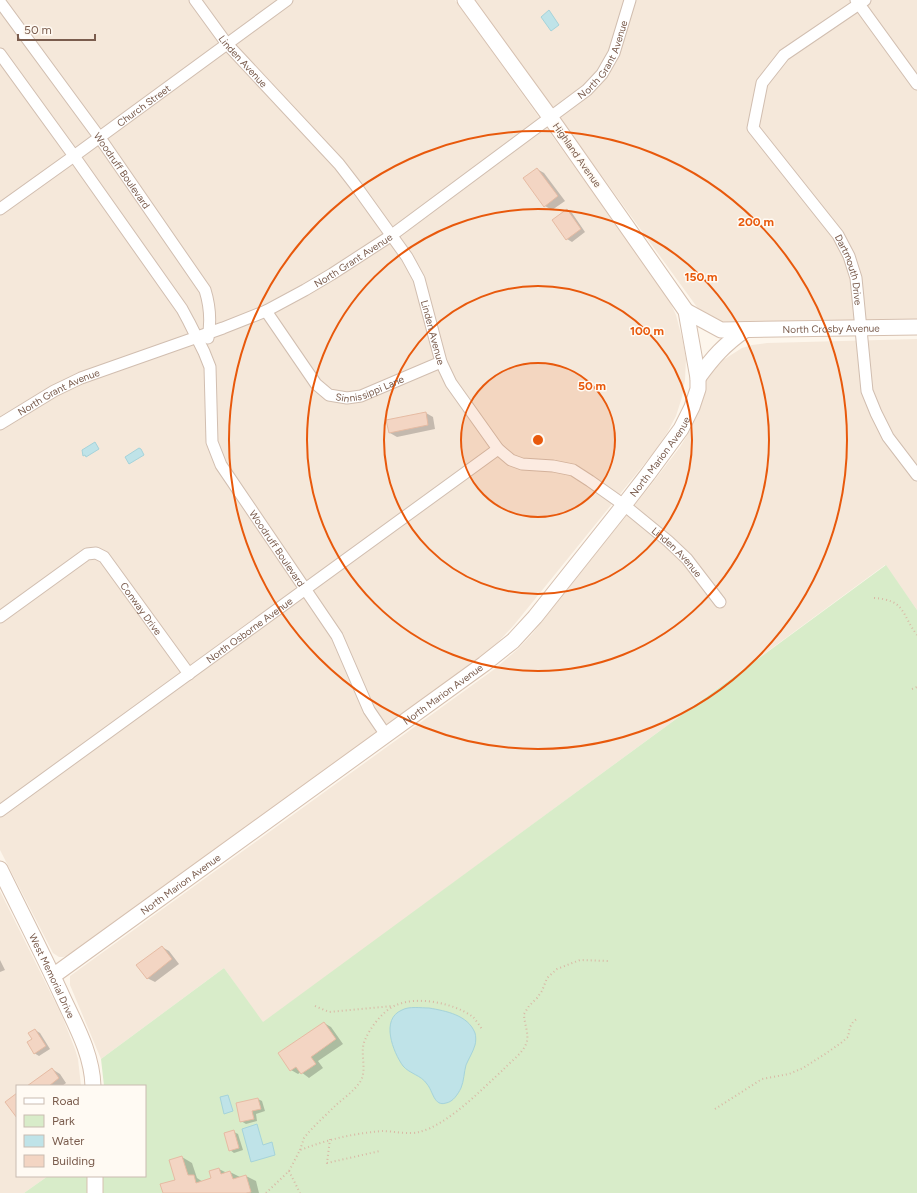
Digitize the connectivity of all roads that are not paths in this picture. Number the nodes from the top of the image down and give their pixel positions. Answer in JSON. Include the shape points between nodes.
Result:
{"nodes":[{"id":1,"x":195,"y":0,"type":"edge"},
{"id":2,"x":287,"y":0,"type":"edge"},
{"id":3,"x":465,"y":0,"type":"edge"},
{"id":4,"x":630,"y":0,"type":"edge"},
{"id":5,"x":0,"y":2,"type":"edge"},
{"id":6,"x":860,"y":2,"type":"edge"},
{"id":7,"x":227,"y":44,"type":"junction"},
{"id":8,"x":0,"y":54,"type":"edge"},
{"id":9,"x":917,"y":84,"type":"edge"},
{"id":10,"x":550,"y":117,"type":"junction"},
{"id":11,"x":100,"y":138,"type":"junction"},
{"id":12,"x":74,"y":156,"type":"junction"},
{"id":13,"x":0,"y":209,"type":"edge"},
{"id":14,"x":392,"y":235,"type":"junction"},
{"id":15,"x":266,"y":310,"type":"junction"},
{"id":16,"x":686,"y":311,"type":"junction"},
{"id":17,"x":861,"y":327,"type":"junction"},
{"id":18,"x":917,"y":327,"type":"edge"},
{"id":19,"x":745,"y":330,"type":"junction"},
{"id":20,"x":209,"y":332,"type":"junction"},
{"id":21,"x":196,"y":337,"type":"junction"},
{"id":22,"x":204,"y":352,"type":"junction"},
{"id":23,"x":441,"y":362,"type":"junction"},
{"id":24,"x":698,"y":378,"type":"junction"},
{"id":25,"x":1,"y":422,"type":"edge"},
{"id":26,"x":498,"y":449,"type":"junction"},
{"id":27,"x":917,"y":476,"type":"edge"},
{"id":28,"x":624,"y":505,"type":"junction"},
{"id":29,"x":305,"y":589,"type":"junction"},
{"id":30,"x":720,"y":602,"type":"dead end"},
{"id":31,"x":0,"y":617,"type":"edge"},
{"id":32,"x":189,"y":674,"type":"junction"},
{"id":33,"x":386,"y":735,"type":"junction"},
{"id":34,"x":0,"y":811,"type":"edge"},
{"id":35,"x":0,"y":869,"type":"edge"},
{"id":36,"x":53,"y":976,"type":"junction"},
{"id":37,"x":93,"y":1085,"type":"edge"},
{"id":38,"x":94,"y":1177,"type":"edge"},
{"id":39,"x":95,"y":1193,"type":"edge"}],
"edges":[{"from":1,"to":7,"type":"street","name":"Linden Avenue"},
{"from":2,"to":7,"type":"street","name":"Church Street"},
{"from":3,"to":10,"type":"street","name":"Highland Avenue"},
{"from":4,"to":10,"type":"street","name":"North Grant Avenue","via":[[614,53],[602,74],[588,90]]},
{"from":5,"to":11,"type":"street","name":"Woodruff Boulevard"},
{"from":6,"to":9,"type":"street"},
{"from":6,"to":17,"type":"street","name":"Dartmouth Drive","via":[[784,55],[762,83],[753,128],[838,235],[849,256],[856,278]]},
{"from":7,"to":11,"type":"street","name":"Church Street"},
{"from":7,"to":14,"type":"street","name":"Linden Avenue","via":[[320,142]]},
{"from":8,"to":12,"type":"street","name":"Woodruff Boulevard"},
{"from":10,"to":14,"type":"street","name":"North Grant Avenue"},
{"from":10,"to":16,"type":"street","name":"Highland Avenue"},
{"from":11,"to":12,"type":"street","name":"Church Street"},
{"from":11,"to":20,"type":"street","name":"Woodruff Boulevard","via":[[205,290],[209,302]]},
{"from":12,"to":13,"type":"street","name":"Church Street"},
{"from":12,"to":21,"type":"street","name":"Woodruff Boulevard","via":[[182,309]]},
{"from":14,"to":15,"type":"street","name":"North Grant Avenue","via":[[332,274]]},
{"from":14,"to":23,"type":"street","name":"Linden Avenue","via":[[419,279]]},
{"from":15,"to":20,"type":"street","name":"North Grant Avenue"},
{"from":15,"to":23,"type":"street","name":"Sinnissippi Lane","via":[[316,384],[329,395],[347,398],[360,396]]},
{"from":16,"to":19,"type":"street","name":"North Crosby Avenue","via":[[721,330]]},
{"from":16,"to":24,"type":"street","name":"North Marion Avenue"},
{"from":17,"to":18,"type":"street","name":"North Crosby Avenue"},
{"from":17,"to":19,"type":"street","name":"North Crosby Avenue"},
{"from":17,"to":27,"type":"street","name":"Dartmouth Drive","via":[[867,391],[888,437]]},
{"from":19,"to":24,"type":"street","via":[[729,341]]},
{"from":20,"to":21,"type":"street","name":"North Grant Avenue"},
{"from":20,"to":22,"type":"street","name":"Woodruff Boulevard"},
{"from":21,"to":22,"type":"street","name":"Woodruff Boulevard"},
{"from":21,"to":25,"type":"street","name":"North Grant Avenue","via":[[81,378]]},
{"from":22,"to":29,"type":"street","name":"Woodruff Boulevard","via":[[210,368],[212,442],[221,465]]},
{"from":23,"to":26,"type":"street","name":"Linden Avenue","via":[[451,383]]},
{"from":24,"to":28,"type":"street","name":"North Marion Avenue","via":[[698,389],[681,429]]},
{"from":26,"to":28,"type":"street","name":"Linden Avenue","via":[[511,460],[522,464],[573,470]]},
{"from":26,"to":29,"type":"street","name":"North Osborne Avenue"},
{"from":28,"to":30,"type":"street","name":"Linden Avenue","via":[[687,559]]},
{"from":28,"to":33,"type":"street","name":"North Marion Avenue","via":[[513,641]]},
{"from":29,"to":32,"type":"street","name":"North Osborne Avenue"},
{"from":29,"to":33,"type":"street","name":"Woodruff Boulevard","via":[[337,636],[369,710]]},
{"from":31,"to":32,"type":"street","name":"Conway Drive","via":[[88,554],[96,553],[104,557]]},
{"from":32,"to":34,"type":"street","name":"North Osborne Avenue"},
{"from":33,"to":36,"type":"street","name":"North Marion Avenue"},
{"from":35,"to":36,"type":"street","name":"West Memorial Drive"},
{"from":36,"to":37,"type":"street","name":"West Memorial Drive","via":[[87,1052]]},
{"from":38,"to":39,"type":"street"}]}
